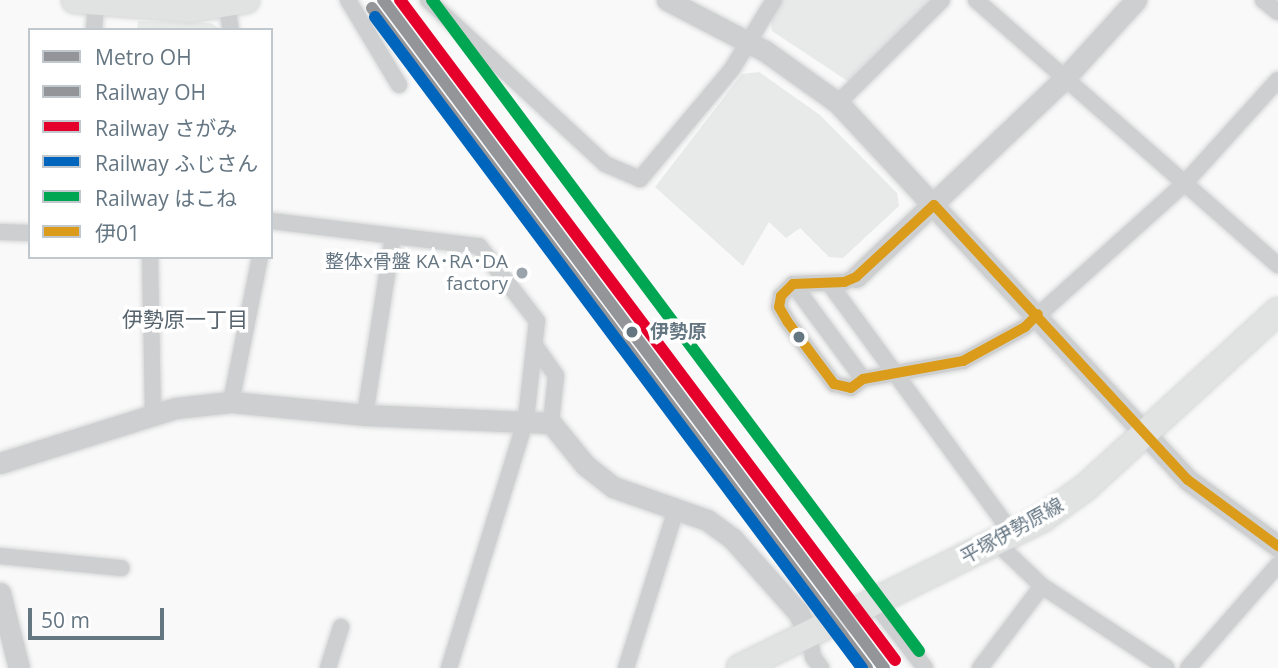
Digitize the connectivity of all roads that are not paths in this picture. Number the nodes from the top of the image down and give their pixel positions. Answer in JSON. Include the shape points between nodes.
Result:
{"nodes":[{"id":1,"x":348,"y":0,"type":"edge"},
{"id":2,"x":428,"y":0,"type":"edge"},
{"id":3,"x":667,"y":0,"type":"edge"},
{"id":4,"x":774,"y":0,"type":"edge"},
{"id":5,"x":942,"y":0,"type":"edge"},
{"id":6,"x":976,"y":0,"type":"edge"},
{"id":7,"x":1264,"y":0,"type":"edge"},
{"id":8,"x":89,"y":1,"type":"edge"},
{"id":9,"x":1125,"y":4,"type":"edge"},
{"id":10,"x":232,"y":9,"type":"edge"},
{"id":11,"x":1278,"y":12,"type":"edge"},
{"id":12,"x":94,"y":28,"type":"edge"},
{"id":13,"x":749,"y":43,"type":"junction"},
{"id":14,"x":1064,"y":79,"type":"junction"},
{"id":15,"x":1278,"y":80,"type":"edge"},
{"id":16,"x":399,"y":85,"type":"dead end"},
{"id":17,"x":838,"y":103,"type":"junction"},
{"id":18,"x":1184,"y":184,"type":"junction"},
{"id":19,"x":934,"y":205,"type":"junction"},
{"id":20,"x":273,"y":221,"type":"edge"},
{"id":21,"x":0,"y":232,"type":"edge"},
{"id":22,"x":28,"y":233,"type":"edge"},
{"id":23,"x":393,"y":236,"type":"junction"},
{"id":24,"x":150,"y":259,"type":"edge"},
{"id":25,"x":260,"y":259,"type":"edge"},
{"id":26,"x":1278,"y":265,"type":"edge"},
{"id":27,"x":856,"y":277,"type":"junction"},
{"id":28,"x":829,"y":283,"type":"junction"},
{"id":29,"x":793,"y":284,"type":"junction"},
{"id":30,"x":846,"y":306,"type":"junction"},
{"id":31,"x":1278,"y":311,"type":"edge"},
{"id":32,"x":1038,"y":314,"type":"junction"},
{"id":33,"x":536,"y":347,"type":"junction"},
{"id":34,"x":897,"y":373,"type":"junction"},
{"id":35,"x":863,"y":379,"type":"junction"},
{"id":36,"x":231,"y":402,"type":"junction"},
{"id":37,"x":153,"y":414,"type":"junction"},
{"id":38,"x":365,"y":415,"type":"junction"},
{"id":39,"x":527,"y":419,"type":"junction"},
{"id":40,"x":551,"y":423,"type":"junction"},
{"id":41,"x":1145,"y":435,"type":"junction"},
{"id":42,"x":0,"y":463,"type":"edge"},
{"id":43,"x":676,"y":509,"type":"junction"},
{"id":44,"x":1005,"y":538,"type":"junction"},
{"id":45,"x":1278,"y":546,"type":"edge"},
{"id":46,"x":0,"y":556,"type":"edge"},
{"id":47,"x":1278,"y":565,"type":"edge"},
{"id":48,"x":121,"y":568,"type":"dead end"},
{"id":49,"x":1042,"y":586,"type":"junction"},
{"id":50,"x":0,"y":593,"type":"edge"},
{"id":51,"x":874,"y":602,"type":"junction"},
{"id":52,"x":341,"y":627,"type":"dead end"},
{"id":53,"x":809,"y":634,"type":"junction"},
{"id":54,"x":19,"y":668,"type":"edge"},
{"id":55,"x":328,"y":668,"type":"edge"},
{"id":56,"x":449,"y":668,"type":"edge"},
{"id":57,"x":626,"y":668,"type":"edge"},
{"id":58,"x":740,"y":668,"type":"edge"},
{"id":59,"x":821,"y":668,"type":"edge"},
{"id":60,"x":925,"y":668,"type":"edge"},
{"id":61,"x":980,"y":668,"type":"edge"},
{"id":62,"x":1167,"y":668,"type":"edge"},
{"id":63,"x":1188,"y":668,"type":"edge"}],
"edges":[{"from":1,"to":16,"type":"street"},
{"from":2,"to":13,"type":"street","via":[[605,164],[633,179],[646,176]]},
{"from":3,"to":13,"type":"street"},
{"from":4,"to":13,"type":"street"},
{"from":5,"to":17,"type":"street"},
{"from":6,"to":14,"type":"street"},
{"from":7,"to":11,"type":"street"},
{"from":8,"to":10,"type":"main road"},
{"from":8,"to":12,"type":"street"},
{"from":9,"to":14,"type":"street"},
{"from":13,"to":17,"type":"street"},
{"from":14,"to":18,"type":"street"},
{"from":14,"to":19,"type":"street"},
{"from":15,"to":18,"type":"street"},
{"from":17,"to":19,"type":"street"},
{"from":18,"to":26,"type":"street"},
{"from":18,"to":32,"type":"street"},
{"from":19,"to":27,"type":"street"},
{"from":19,"to":32,"type":"street"},
{"from":20,"to":23,"type":"street"},
{"from":21,"to":22,"type":"street"},
{"from":23,"to":33,"type":"street","via":[[484,250],[537,321]]},
{"from":23,"to":38,"type":"street"},
{"from":24,"to":37,"type":"street"},
{"from":25,"to":36,"type":"street"},
{"from":27,"to":28,"type":"street"},
{"from":27,"to":30,"type":"street"},
{"from":28,"to":29,"type":"street"},
{"from":28,"to":30,"type":"street"},
{"from":29,"to":35,"type":"street"},
{"from":29,"to":35,"type":"street","via":[[780,296],[779,307],[810,352],[841,389]]},
{"from":30,"to":34,"type":"street"},
{"from":31,"to":41,"type":"main road","name":"平塚伊勢原線"},
{"from":32,"to":34,"type":"street","via":[[1025,327],[963,361]]},
{"from":32,"to":41,"type":"street"},
{"from":33,"to":39,"type":"street"},
{"from":33,"to":40,"type":"street","via":[[556,376]]},
{"from":34,"to":35,"type":"street"},
{"from":34,"to":44,"type":"street"},
{"from":36,"to":37,"type":"street"},
{"from":36,"to":38,"type":"street"},
{"from":37,"to":42,"type":"street"},
{"from":38,"to":39,"type":"street"},
{"from":39,"to":40,"type":"street"},
{"from":39,"to":56,"type":"street"},
{"from":40,"to":43,"type":"street","via":[[599,478]]},
{"from":41,"to":44,"type":"main road","name":"平塚伊勢原線","via":[[1086,487]]},
{"from":41,"to":45,"type":"street","via":[[1188,480]]},
{"from":43,"to":53,"type":"street","via":[[707,520],[732,538],[798,612]]},
{"from":43,"to":57,"type":"street"},
{"from":44,"to":49,"type":"street"},
{"from":44,"to":51,"type":"main road","name":"平塚伊勢原線"},
{"from":46,"to":48,"type":"street"},
{"from":47,"to":63,"type":"street"},
{"from":49,"to":61,"type":"street"},
{"from":49,"to":62,"type":"street"},
{"from":50,"to":54,"type":"street"},
{"from":51,"to":53,"type":"main road","name":"平塚伊勢原線"},
{"from":51,"to":60,"type":"street"},
{"from":52,"to":55,"type":"street"},
{"from":53,"to":58,"type":"main road","name":"平塚伊勢原線"},
{"from":53,"to":59,"type":"street","via":[[813,657]]}]}
